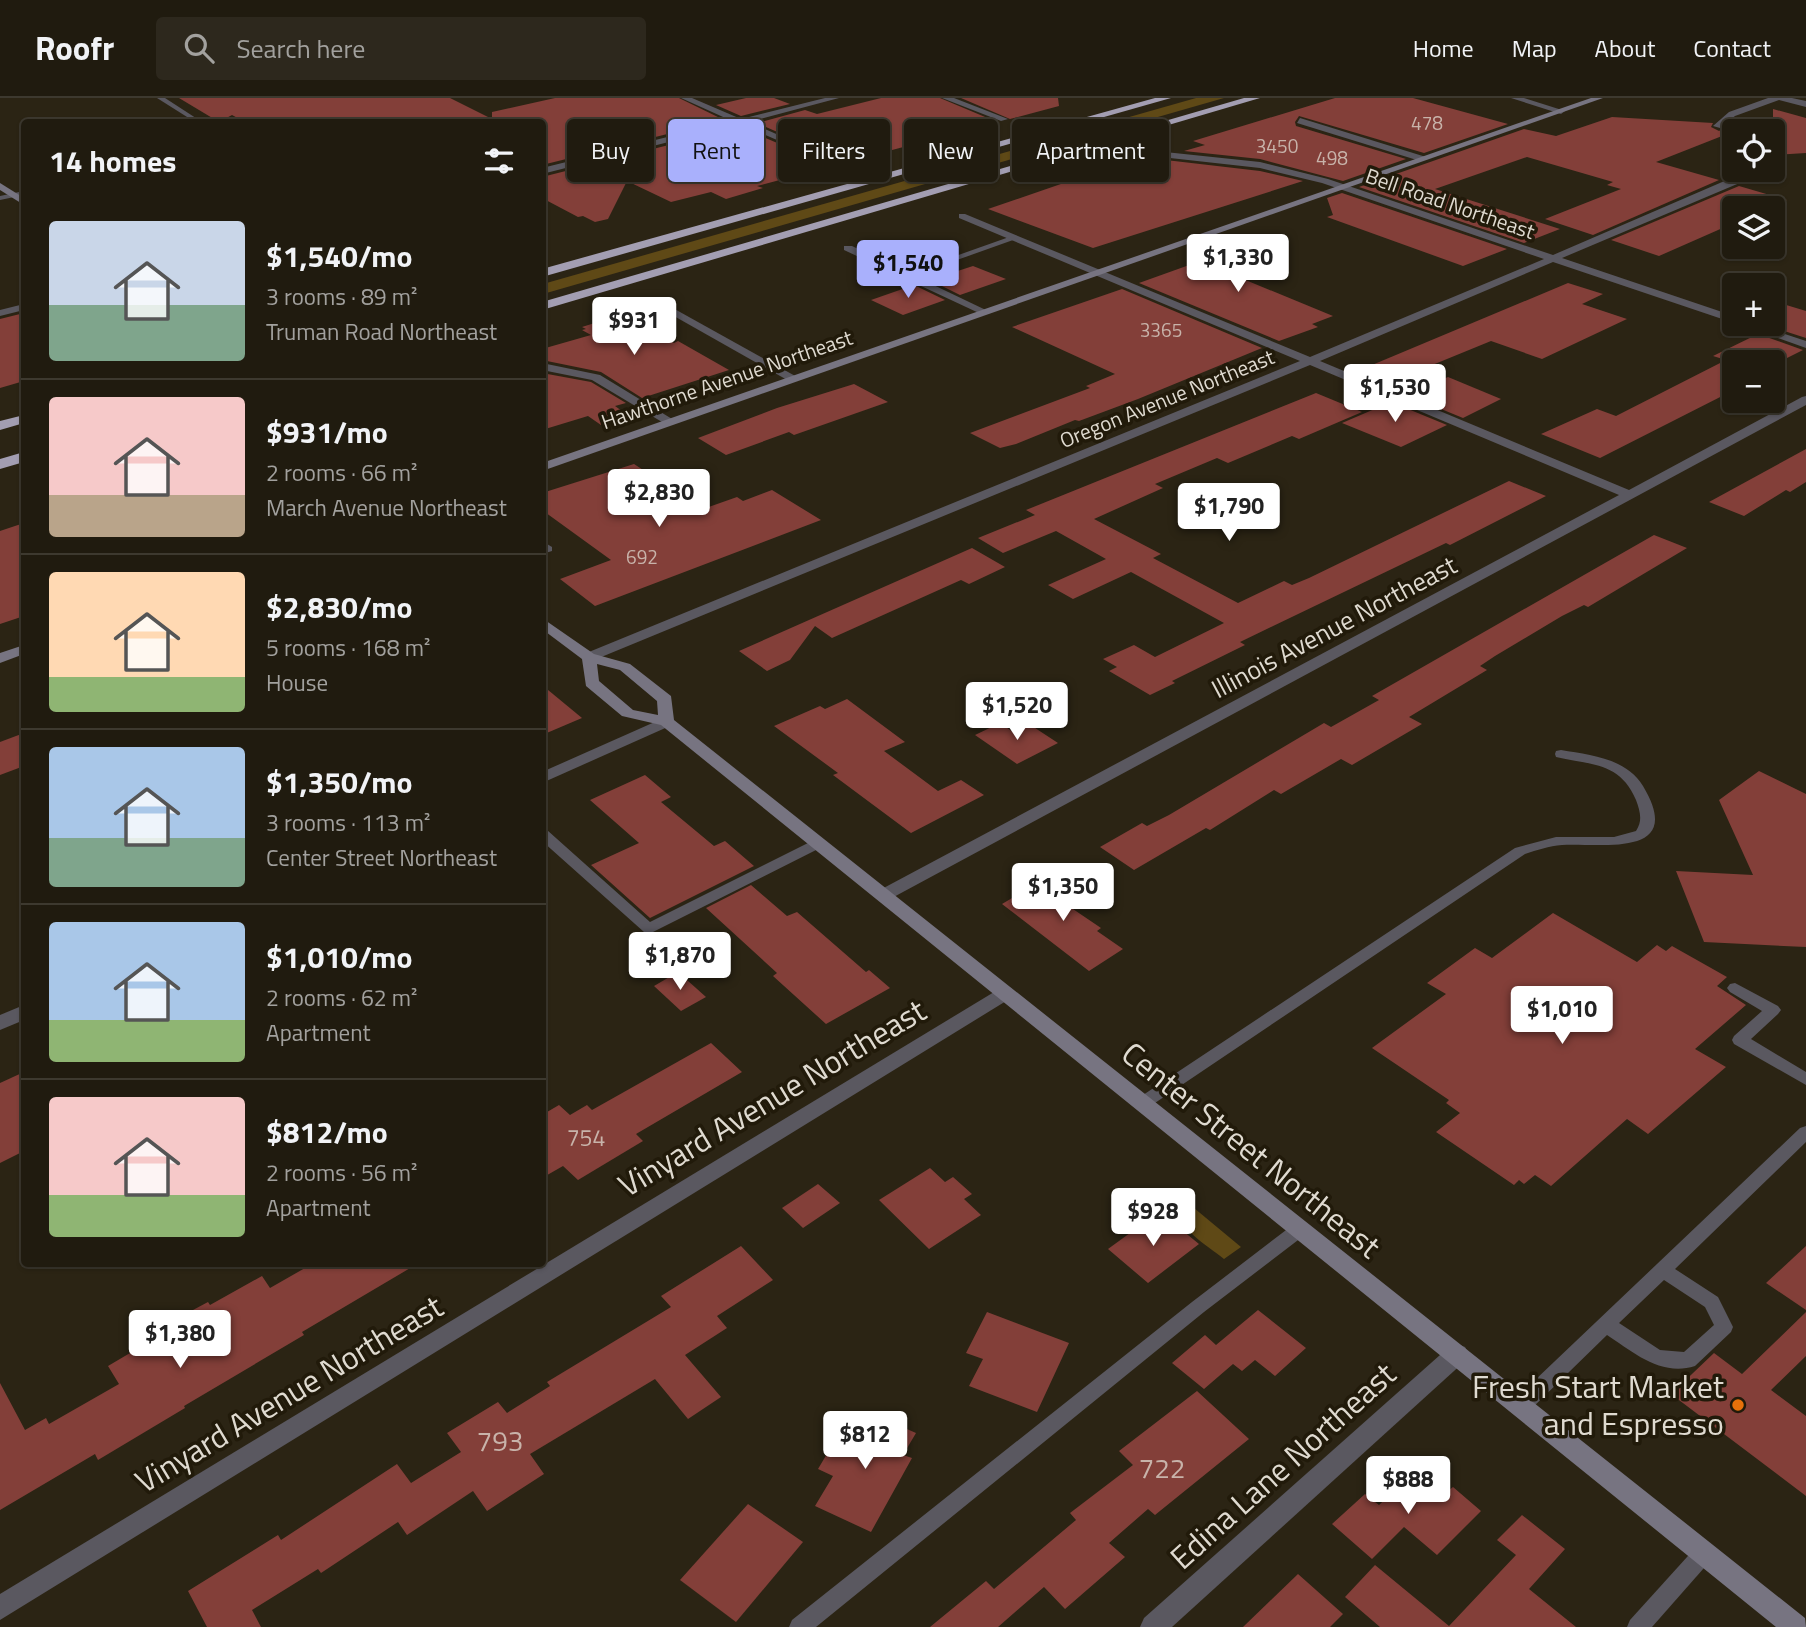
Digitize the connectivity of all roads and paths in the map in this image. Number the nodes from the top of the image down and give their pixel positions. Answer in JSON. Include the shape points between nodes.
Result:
{"nodes":[{"id":1,"x":160,"y":98,"type":"edge"},
{"id":2,"x":685,"y":98,"type":"edge"},
{"id":3,"x":835,"y":98,"type":"edge"},
{"id":4,"x":946,"y":98,"type":"edge"},
{"id":5,"x":1166,"y":98,"type":"edge"},
{"id":6,"x":1255,"y":98,"type":"edge"},
{"id":7,"x":1515,"y":98,"type":"edge"},
{"id":8,"x":1599,"y":98,"type":"edge"},
{"id":9,"x":1779,"y":98,"type":"edge"},
{"id":10,"x":1806,"y":104,"type":"edge"},
{"id":11,"x":1561,"y":111,"type":"junction"},
{"id":12,"x":194,"y":119,"type":"edge"},
{"id":13,"x":733,"y":119,"type":"edge"},
{"id":14,"x":752,"y":119,"type":"edge"},
{"id":15,"x":1004,"y":119,"type":"dead end"},
{"id":16,"x":1300,"y":121,"type":"dead end"},
{"id":17,"x":1717,"y":126,"type":"dead end"},
{"id":18,"x":668,"y":140,"type":"edge"},
{"id":19,"x":1169,"y":156,"type":"edge"},
{"id":20,"x":1423,"y":159,"type":"junction"},
{"id":21,"x":546,"y":170,"type":"edge"},
{"id":22,"x":1734,"y":182,"type":"edge"},
{"id":23,"x":0,"y":186,"type":"edge"},
{"id":24,"x":1344,"y":187,"type":"junction"},
{"id":25,"x":19,"y":194,"type":"edge"},
{"id":26,"x":0,"y":198,"type":"edge"},
{"id":27,"x":962,"y":216,"type":"dead end"},
{"id":28,"x":1016,"y":239,"type":"junction"},
{"id":29,"x":848,"y":248,"type":"dead end"},
{"id":30,"x":1550,"y":259,"type":"junction"},
{"id":31,"x":546,"y":272,"type":"edge"},
{"id":32,"x":1097,"y":273,"type":"junction"},
{"id":33,"x":906,"y":275,"type":"junction"},
{"id":34,"x":546,"y":305,"type":"edge"},
{"id":35,"x":662,"y":305,"type":"dead end"},
{"id":36,"x":21,"y":308,"type":"edge"},
{"id":37,"x":985,"y":312,"type":"junction"},
{"id":38,"x":0,"y":313,"type":"edge"},
{"id":39,"x":1722,"y":316,"type":"edge"},
{"id":40,"x":1779,"y":336,"type":"edge"},
{"id":41,"x":1806,"y":345,"type":"edge"},
{"id":42,"x":1310,"y":361,"type":"junction"},
{"id":43,"x":546,"y":367,"type":"edge"},
{"id":44,"x":793,"y":379,"type":"junction"},
{"id":45,"x":1806,"y":400,"type":"edge"},
{"id":46,"x":21,"y":420,"type":"edge"},
{"id":47,"x":671,"y":422,"type":"junction"},
{"id":48,"x":0,"y":426,"type":"edge"},
{"id":49,"x":21,"y":458,"type":"edge"},
{"id":50,"x":0,"y":464,"type":"edge"},
{"id":51,"x":546,"y":466,"type":"edge"},
{"id":52,"x":1631,"y":495,"type":"junction"},
{"id":53,"x":546,"y":625,"type":"edge"},
{"id":54,"x":21,"y":650,"type":"edge"},
{"id":55,"x":589,"y":657,"type":"junction"},
{"id":56,"x":0,"y":658,"type":"edge"},
{"id":57,"x":666,"y":722,"type":"junction"},
{"id":58,"x":1561,"y":754,"type":"dead end"},
{"id":59,"x":546,"y":776,"type":"edge"},
{"id":60,"x":546,"y":837,"type":"edge"},
{"id":61,"x":819,"y":843,"type":"junction"},
{"id":62,"x":884,"y":895,"type":"junction"},
{"id":63,"x":1735,"y":988,"type":"dead end"},
{"id":64,"x":1004,"y":993,"type":"junction"},
{"id":65,"x":21,"y":1013,"type":"edge"},
{"id":66,"x":0,"y":1023,"type":"edge"},
{"id":67,"x":1806,"y":1079,"type":"edge"},
{"id":68,"x":1143,"y":1103,"type":"junction"},
{"id":69,"x":1803,"y":1140,"type":"edge"},
{"id":70,"x":1300,"y":1229,"type":"junction"},
{"id":71,"x":1663,"y":1270,"type":"junction"},
{"id":72,"x":1606,"y":1324,"type":"junction"},
{"id":73,"x":1457,"y":1354,"type":"junction"},
{"id":74,"x":1521,"y":1406,"type":"junction"},
{"id":75,"x":1704,"y":1553,"type":"junction"},
{"id":76,"x":0,"y":1608,"type":"edge"},
{"id":77,"x":800,"y":1627,"type":"edge"},
{"id":78,"x":1153,"y":1627,"type":"edge"},
{"id":79,"x":1638,"y":1627,"type":"edge"},
{"id":80,"x":1796,"y":1627,"type":"edge"}],
"edges":[{"from":1,"to":12,"type":"lane"},
{"from":2,"to":13,"type":"street"},
{"from":3,"to":14,"type":"street"},
{"from":4,"to":15,"type":"street"},
{"from":5,"to":31,"type":"highway"},
{"from":6,"to":34,"type":"highway"},
{"from":7,"to":11,"type":"street"},
{"from":8,"to":11,"type":"main road","name":"Hawthorne Avenue Northeast"},
{"from":9,"to":10,"type":"street"},
{"from":9,"to":17,"type":"street","via":[[1732,114]]},
{"from":11,"to":20,"type":"main road","name":"Hawthorne Avenue Northeast"},
{"from":16,"to":20,"type":"street"},
{"from":18,"to":21,"type":"street"},
{"from":19,"to":24,"type":"street","name":"Bell Road Northeast","via":[[1275,168]]},
{"from":20,"to":24,"type":"main road","name":"Hawthorne Avenue Northeast"},
{"from":22,"to":30,"type":"street","name":"Oregon Avenue Northeast"},
{"from":23,"to":25,"type":"main road"},
{"from":24,"to":30,"type":"street","name":"Bell Road Northeast"},
{"from":24,"to":32,"type":"main road","name":"Hawthorne Avenue Northeast"},
{"from":25,"to":26,"type":"lane"},
{"from":27,"to":28,"type":"street"},
{"from":28,"to":32,"type":"street"},
{"from":28,"to":33,"type":"lane"},
{"from":29,"to":33,"type":"street"},
{"from":30,"to":39,"type":"street","name":"Bell Road Northeast"},
{"from":30,"to":42,"type":"street","name":"Oregon Avenue Northeast"},
{"from":32,"to":37,"type":"main road","name":"Hawthorne Avenue Northeast"},
{"from":32,"to":42,"type":"street"},
{"from":33,"to":37,"type":"street"},
{"from":35,"to":44,"type":"street"},
{"from":36,"to":38,"type":"lane"},
{"from":37,"to":44,"type":"main road","name":"Hawthorne Avenue Northeast"},
{"from":40,"to":41,"type":"street"},
{"from":42,"to":52,"type":"street"},
{"from":42,"to":55,"type":"street","name":"Oregon Avenue Northeast"},
{"from":43,"to":47,"type":"street","via":[[596,377]]},
{"from":44,"to":47,"type":"main road","name":"Hawthorne Avenue Northeast"},
{"from":45,"to":52,"type":"street","name":"Illinois Avenue Northeast"},
{"from":46,"to":48,"type":"highway"},
{"from":47,"to":51,"type":"main road","name":"Hawthorne Avenue Northeast"},
{"from":49,"to":50,"type":"highway"},
{"from":52,"to":62,"type":"street","name":"Illinois Avenue Northeast"},
{"from":53,"to":55,"type":"main road"},
{"from":54,"to":56,"type":"main road"},
{"from":55,"to":57,"type":"main road","via":[[625,667],[664,699]]},
{"from":55,"to":57,"type":"main road","name":"Center Street Northeast","via":[[591,683],[628,713]]},
{"from":57,"to":59,"type":"street"},
{"from":57,"to":61,"type":"main road","name":"Center Street Northeast"},
{"from":58,"to":68,"type":"lane","via":[[1617,768],[1635,782],[1650,821],[1643,833],[1609,843],[1558,841],[1520,851]]},
{"from":60,"to":61,"type":"lane","via":[[649,929]]},
{"from":61,"to":62,"type":"main road","name":"Center Street Northeast"},
{"from":62,"to":64,"type":"main road","name":"Center Street Northeast"},
{"from":63,"to":67,"type":"lane","via":[[1773,1010],[1740,1040]]},
{"from":64,"to":68,"type":"main road","name":"Center Street Northeast"},
{"from":64,"to":76,"type":"street","name":"Vinyard Avenue Northeast"},
{"from":65,"to":66,"type":"street"},
{"from":68,"to":70,"type":"main road","name":"Center Street Northeast"},
{"from":69,"to":71,"type":"lane"},
{"from":70,"to":73,"type":"main road","name":"Center Street Northeast"},
{"from":70,"to":77,"type":"lane"},
{"from":71,"to":72,"type":"lane"},
{"from":71,"to":72,"type":"lane","via":[[1712,1302],[1724,1327],[1688,1360],[1656,1359]]},
{"from":72,"to":74,"type":"lane"},
{"from":73,"to":74,"type":"main road","name":"Center Street Northeast"},
{"from":73,"to":78,"type":"street","name":"Edina Lane Northeast"},
{"from":74,"to":75,"type":"main road","name":"Center Street Northeast"},
{"from":75,"to":79,"type":"lane"},
{"from":75,"to":80,"type":"main road","name":"Center Street Northeast"}]}
